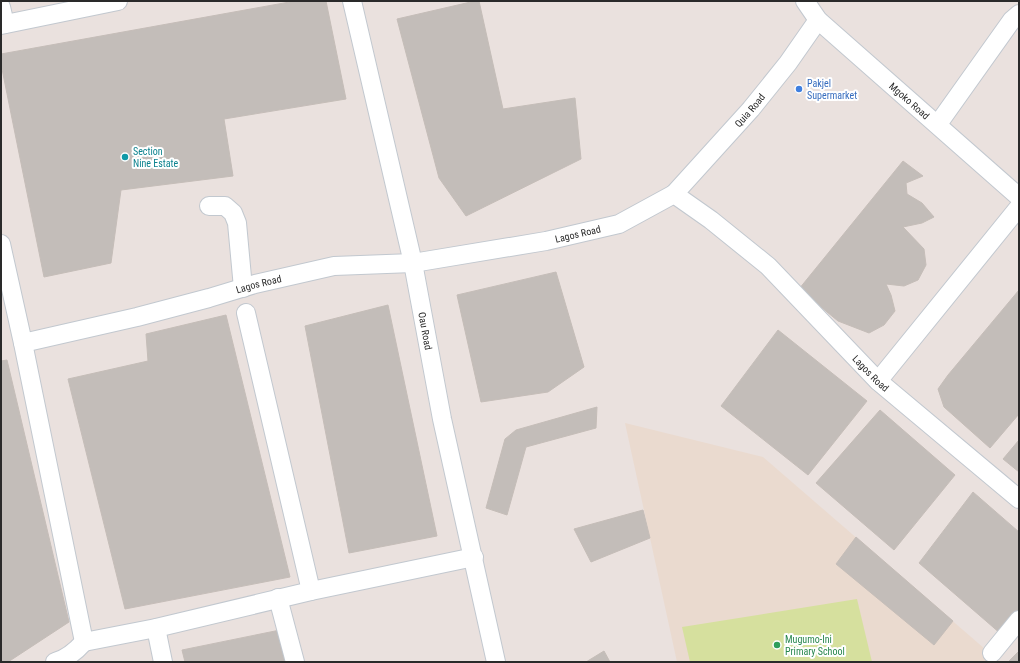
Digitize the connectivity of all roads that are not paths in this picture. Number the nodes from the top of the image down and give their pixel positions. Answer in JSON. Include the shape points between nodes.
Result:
{"nodes":[{"id":1,"x":118,"y":1,"type":"edge"},
{"id":2,"x":805,"y":1,"type":"edge"},
{"id":3,"x":358,"y":2,"type":"edge"},
{"id":4,"x":1,"y":7,"type":"edge"},
{"id":5,"x":1019,"y":14,"type":"edge"},
{"id":6,"x":818,"y":20,"type":"junction"},
{"id":7,"x":3,"y":25,"type":"edge"},
{"id":8,"x":938,"y":124,"type":"junction"},
{"id":9,"x":674,"y":194,"type":"junction"},
{"id":10,"x":1019,"y":196,"type":"edge"},
{"id":11,"x":209,"y":206,"type":"dead end"},
{"id":12,"x":1019,"y":207,"type":"edge"},
{"id":13,"x":1,"y":244,"type":"edge"},
{"id":14,"x":413,"y":263,"type":"junction"},
{"id":15,"x":243,"y":288,"type":"junction"},
{"id":16,"x":246,"y":313,"type":"dead end"},
{"id":17,"x":23,"y":343,"type":"junction"},
{"id":18,"x":878,"y":381,"type":"junction"},
{"id":19,"x":1019,"y":499,"type":"edge"},
{"id":20,"x":474,"y":557,"type":"junction"},
{"id":21,"x":311,"y":591,"type":"junction"},
{"id":22,"x":278,"y":598,"type":"junction"},
{"id":23,"x":1019,"y":620,"type":"edge"},
{"id":24,"x":156,"y":628,"type":"junction"},
{"id":25,"x":84,"y":642,"type":"junction"},
{"id":26,"x":992,"y":653,"type":"dead end"},
{"id":27,"x":55,"y":662,"type":"edge"},
{"id":28,"x":163,"y":662,"type":"edge"},
{"id":29,"x":295,"y":662,"type":"edge"},
{"id":30,"x":496,"y":662,"type":"edge"}],
"edges":[{"from":1,"to":7,"type":"street"},
{"from":2,"to":6,"type":"street","name":"Mgoko Road"},
{"from":3,"to":14,"type":"street","name":"Oau Road"},
{"from":4,"to":7,"type":"street"},
{"from":5,"to":8,"type":"street","via":[[1012,20]]},
{"from":6,"to":8,"type":"street","name":"Mgoko Road"},
{"from":6,"to":9,"type":"street","name":"Quia Road","via":[[751,109]]},
{"from":8,"to":10,"type":"street","name":"Mgoko Road"},
{"from":9,"to":14,"type":"street","name":"Lagos Road","via":[[619,224],[546,241]]},
{"from":9,"to":18,"type":"street","name":"Lagos Road","via":[[768,266]]},
{"from":11,"to":15,"type":"street","via":[[225,206],[233,213],[237,223]]},
{"from":12,"to":18,"type":"street"},
{"from":13,"to":17,"type":"street"},
{"from":14,"to":15,"type":"street","name":"Lagos Road","via":[[334,266]]},
{"from":14,"to":20,"type":"street","name":"Oau Road","via":[[442,419]]},
{"from":15,"to":17,"type":"street","name":"Lagos Road"},
{"from":16,"to":21,"type":"street"},
{"from":17,"to":25,"type":"street"},
{"from":18,"to":19,"type":"street","name":"Lagos Road"},
{"from":20,"to":21,"type":"street"},
{"from":20,"to":30,"type":"street","name":"Oau Road"},
{"from":21,"to":22,"type":"street"},
{"from":22,"to":24,"type":"street"},
{"from":22,"to":29,"type":"street"},
{"from":23,"to":26,"type":"street"},
{"from":24,"to":25,"type":"street"},
{"from":24,"to":28,"type":"street"},
{"from":25,"to":27,"type":"street","via":[[74,652]]}]}
